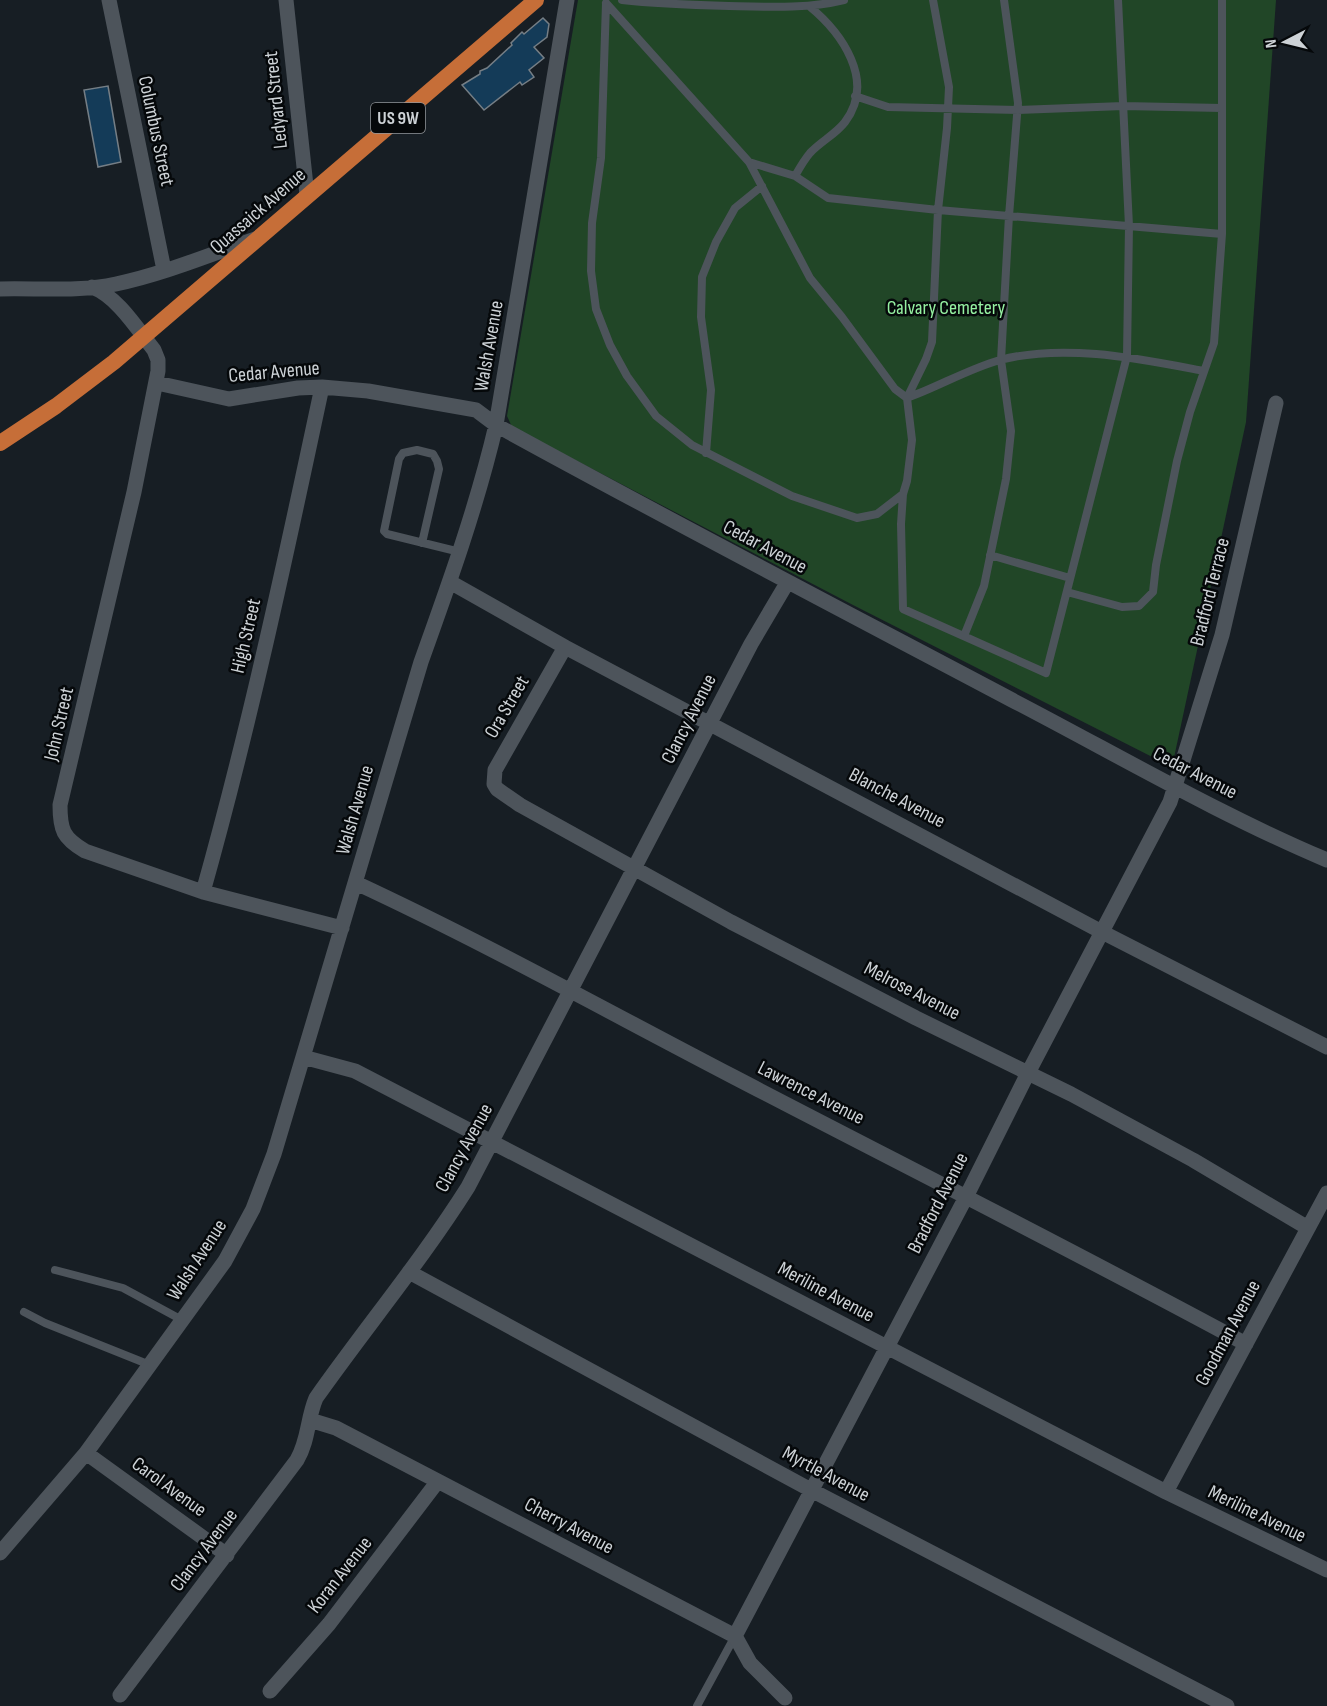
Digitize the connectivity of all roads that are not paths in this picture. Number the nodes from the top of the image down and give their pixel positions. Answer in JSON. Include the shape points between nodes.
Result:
{"nodes":[{"id":1,"x":109,"y":0,"type":"edge"},
{"id":2,"x":286,"y":0,"type":"edge"},
{"id":3,"x":536,"y":0,"type":"edge"},
{"id":4,"x":567,"y":0,"type":"edge"},
{"id":5,"x":622,"y":0,"type":"edge"},
{"id":6,"x":844,"y":0,"type":"edge"},
{"id":7,"x":933,"y":0,"type":"edge"},
{"id":8,"x":1004,"y":0,"type":"edge"},
{"id":9,"x":1118,"y":0,"type":"edge"},
{"id":10,"x":1222,"y":0,"type":"edge"},
{"id":11,"x":605,"y":1,"type":"edge"},
{"id":12,"x":809,"y":6,"type":"junction"},
{"id":13,"x":855,"y":96,"type":"junction"},
{"id":14,"x":1123,"y":106,"type":"junction"},
{"id":15,"x":948,"y":108,"type":"junction"},
{"id":16,"x":1222,"y":108,"type":"junction"},
{"id":17,"x":1018,"y":110,"type":"junction"},
{"id":18,"x":749,"y":162,"type":"junction"},
{"id":19,"x":795,"y":176,"type":"junction"},
{"id":20,"x":762,"y":186,"type":"junction"},
{"id":21,"x":307,"y":195,"type":"junction"},
{"id":22,"x":938,"y":210,"type":"junction"},
{"id":23,"x":1009,"y":216,"type":"junction"},
{"id":24,"x":1129,"y":226,"type":"junction"},
{"id":25,"x":1222,"y":234,"type":"junction"},
{"id":26,"x":261,"y":237,"type":"junction"},
{"id":27,"x":164,"y":270,"type":"junction"},
{"id":28,"x":92,"y":287,"type":"junction"},
{"id":29,"x":0,"y":289,"type":"edge"},
{"id":30,"x":144,"y":338,"type":"junction"},
{"id":31,"x":1127,"y":356,"type":"junction"},
{"id":32,"x":1001,"y":360,"type":"junction"},
{"id":33,"x":1204,"y":371,"type":"junction"},
{"id":34,"x":157,"y":383,"type":"junction"},
{"id":35,"x":322,"y":387,"type":"junction"},
{"id":36,"x":907,"y":398,"type":"junction"},
{"id":37,"x":1276,"y":403,"type":"dead end"},
{"id":38,"x":496,"y":426,"type":"junction"},
{"id":39,"x":0,"y":443,"type":"edge"},
{"id":40,"x":706,"y":453,"type":"junction"},
{"id":41,"x":903,"y":494,"type":"junction"},
{"id":42,"x":423,"y":543,"type":"junction"},
{"id":43,"x":460,"y":552,"type":"junction"},
{"id":44,"x":990,"y":555,"type":"junction"},
{"id":45,"x":1070,"y":578,"type":"junction"},
{"id":46,"x":450,"y":582,"type":"junction"},
{"id":47,"x":787,"y":583,"type":"junction"},
{"id":48,"x":1067,"y":592,"type":"junction"},
{"id":49,"x":964,"y":636,"type":"junction"},
{"id":50,"x":565,"y":647,"type":"junction"},
{"id":51,"x":711,"y":723,"type":"junction"},
{"id":52,"x":1175,"y":787,"type":"junction"},
{"id":53,"x":497,"y":789,"type":"joint"},
{"id":54,"x":1327,"y":860,"type":"edge"},
{"id":55,"x":635,"y":870,"type":"junction"},
{"id":56,"x":356,"y":883,"type":"junction"},
{"id":57,"x":203,"y":892,"type":"junction"},
{"id":58,"x":342,"y":928,"type":"junction"},
{"id":59,"x":1102,"y":932,"type":"junction"},
{"id":60,"x":571,"y":993,"type":"junction"},
{"id":61,"x":1327,"y":1047,"type":"edge"},
{"id":62,"x":303,"y":1057,"type":"junction"},
{"id":63,"x":1028,"y":1073,"type":"junction"},
{"id":64,"x":493,"y":1141,"type":"junction"},
{"id":65,"x":1327,"y":1193,"type":"edge"},
{"id":66,"x":966,"y":1197,"type":"junction"},
{"id":67,"x":1308,"y":1228,"type":"junction"},
{"id":68,"x":55,"y":1270,"type":"dead end"},
{"id":69,"x":409,"y":1272,"type":"junction"},
{"id":70,"x":24,"y":1312,"type":"dead end"},
{"id":71,"x":182,"y":1320,"type":"junction"},
{"id":72,"x":1246,"y":1344,"type":"junction"},
{"id":73,"x":887,"y":1347,"type":"junction"},
{"id":74,"x":150,"y":1365,"type":"junction"},
{"id":75,"x":310,"y":1420,"type":"junction"},
{"id":76,"x":86,"y":1453,"type":"junction"},
{"id":77,"x":438,"y":1481,"type":"junction"},
{"id":78,"x":812,"y":1490,"type":"junction"},
{"id":79,"x":1166,"y":1492,"type":"junction"},
{"id":80,"x":0,"y":1553,"type":"edge"},
{"id":81,"x":227,"y":1555,"type":"junction"},
{"id":82,"x":1327,"y":1570,"type":"edge"},
{"id":83,"x":735,"y":1636,"type":"junction"},
{"id":84,"x":270,"y":1692,"type":"dead end"},
{"id":85,"x":120,"y":1695,"type":"dead end"},
{"id":86,"x":785,"y":1698,"type":"dead end"},
{"id":87,"x":697,"y":1706,"type":"edge"},
{"id":88,"x":1227,"y":1706,"type":"edge"}],
"edges":[{"from":1,"to":27,"type":"street","name":"Columbus Street"},
{"from":2,"to":21,"type":"street","name":"Ledyard Street"},
{"from":3,"to":21,"type":"highway","name":"Quassaick Avenue","number":"US 9W"},
{"from":4,"to":38,"type":"street","name":"Walsh Avenue"},
{"from":5,"to":12,"type":"lane"},
{"from":6,"to":12,"type":"lane"},
{"from":7,"to":15,"type":"lane","via":[[949,87]]},
{"from":8,"to":17,"type":"lane"},
{"from":9,"to":14,"type":"lane"},
{"from":10,"to":16,"type":"lane"},
{"from":11,"to":18,"type":"lane"},
{"from":11,"to":40,"type":"lane","via":[[601,158],[592,223],[591,271],[596,309],[627,376],[656,416]]},
{"from":12,"to":13,"type":"lane","via":[[846,45],[856,75]]},
{"from":13,"to":15,"type":"lane","via":[[888,106]]},
{"from":13,"to":19,"type":"lane","via":[[844,123],[810,153]]},
{"from":14,"to":16,"type":"lane"},
{"from":14,"to":17,"type":"lane"},
{"from":14,"to":24,"type":"lane"},
{"from":15,"to":17,"type":"lane"},
{"from":15,"to":22,"type":"lane"},
{"from":16,"to":25,"type":"lane"},
{"from":17,"to":23,"type":"lane"},
{"from":18,"to":19,"type":"lane"},
{"from":18,"to":20,"type":"lane"},
{"from":19,"to":22,"type":"lane","via":[[828,198]]},
{"from":20,"to":36,"type":"lane","via":[[810,278],[895,388]]},
{"from":20,"to":40,"type":"lane","via":[[735,208],[702,277],[701,317],[711,390]]},
{"from":21,"to":26,"type":"highway","name":"Quassaick Avenue","number":"US 9W"},
{"from":22,"to":23,"type":"lane"},
{"from":22,"to":36,"type":"lane","via":[[932,342]]},
{"from":23,"to":24,"type":"lane"},
{"from":23,"to":32,"type":"lane"},
{"from":24,"to":25,"type":"lane"},
{"from":24,"to":31,"type":"lane"},
{"from":25,"to":33,"type":"lane","via":[[1214,343]]},
{"from":26,"to":27,"type":"street"},
{"from":26,"to":30,"type":"highway","name":"Quassaick Avenue","number":"US 9W"},
{"from":27,"to":28,"type":"street"},
{"from":28,"to":29,"type":"street"},
{"from":28,"to":30,"type":"street","via":[[112,298]]},
{"from":30,"to":34,"type":"street","name":"John Street","via":[[158,360]]},
{"from":30,"to":39,"type":"highway","name":"Quassaick Avenue","number":"US 9W"},
{"from":31,"to":32,"type":"lane","via":[[1038,353]]},
{"from":31,"to":33,"type":"lane"},
{"from":31,"to":45,"type":"lane"},
{"from":32,"to":36,"type":"lane"},
{"from":32,"to":44,"type":"lane","via":[[1011,431],[1006,479]]},
{"from":33,"to":48,"type":"lane","via":[[1177,461],[1153,592],[1139,606],[1122,607]]},
{"from":34,"to":35,"type":"street","name":"Cedar Avenue","via":[[229,399]]},
{"from":34,"to":57,"type":"street","name":"John Street","via":[[60,806],[60,825],[70,842],[85,851]]},
{"from":35,"to":38,"type":"street","name":"Cedar Avenue","via":[[476,410]]},
{"from":35,"to":57,"type":"street","name":"High Street","via":[[258,678]]},
{"from":36,"to":41,"type":"lane","via":[[912,441]]},
{"from":37,"to":52,"type":"street","name":"Bradford Terrace","via":[[1222,635]]},
{"from":38,"to":43,"type":"street","name":"Walsh Avenue"},
{"from":38,"to":47,"type":"street","name":"Cedar Avenue"},
{"from":40,"to":41,"type":"lane","via":[[792,496],[857,518],[878,514]]},
{"from":41,"to":49,"type":"lane","via":[[903,609]]},
{"from":42,"to":42,"type":"lane","via":[[384,531],[399,459],[410,450],[433,454],[438,466]]},
{"from":42,"to":43,"type":"lane"},
{"from":43,"to":46,"type":"street","name":"Walsh Avenue"},
{"from":44,"to":45,"type":"lane"},
{"from":44,"to":49,"type":"lane","via":[[984,586]]},
{"from":45,"to":48,"type":"lane"},
{"from":46,"to":50,"type":"street","name":"Blanche Avenue"},
{"from":46,"to":56,"type":"street","name":"Walsh Avenue","via":[[417,673]]},
{"from":47,"to":51,"type":"street","name":"Clancy Avenue"},
{"from":47,"to":52,"type":"street","name":"Cedar Avenue"},
{"from":48,"to":49,"type":"lane","via":[[1046,673]]},
{"from":50,"to":51,"type":"street","name":"Blanche Avenue"},
{"from":50,"to":53,"type":"street","name":"Ora Street","via":[[495,770]]},
{"from":51,"to":55,"type":"street","name":"Clancy Avenue"},
{"from":51,"to":59,"type":"street","name":"Blanche Avenue"},
{"from":52,"to":54,"type":"street","name":"Cedar Avenue"},
{"from":52,"to":59,"type":"street","name":"Bradford Avenue"},
{"from":53,"to":55,"type":"street","name":"Melrose Avenue"},
{"from":55,"to":60,"type":"street","name":"Clancy Avenue"},
{"from":55,"to":63,"type":"street","name":"Melrose Avenue"},
{"from":56,"to":58,"type":"street","name":"Walsh Avenue"},
{"from":56,"to":60,"type":"street","name":"Lawrence Avenue"},
{"from":57,"to":58,"type":"street","name":"John Street"},
{"from":58,"to":62,"type":"street","name":"Walsh Avenue"},
{"from":59,"to":61,"type":"street","name":"Blanche Avenue"},
{"from":59,"to":63,"type":"street","name":"Bradford Avenue"},
{"from":60,"to":64,"type":"street","name":"Clancy Avenue"},
{"from":60,"to":66,"type":"street","name":"Lawrence Avenue"},
{"from":62,"to":64,"type":"street","name":"Meriline Avenue","via":[[355,1071]]},
{"from":62,"to":71,"type":"street","name":"Walsh Avenue","via":[[254,1209],[225,1261]]},
{"from":63,"to":66,"type":"street","name":"Bradford Avenue"},
{"from":63,"to":67,"type":"street","name":"Melrose Avenue","via":[[1193,1160]]},
{"from":64,"to":69,"type":"street","name":"Clancy Avenue","via":[[437,1236]]},
{"from":64,"to":73,"type":"street","name":"Meriline Avenue"},
{"from":65,"to":67,"type":"street","name":"Goodman Avenue"},
{"from":66,"to":72,"type":"street","name":"Lawrence Avenue"},
{"from":66,"to":73,"type":"street","name":"Bradford Avenue"},
{"from":67,"to":72,"type":"street","name":"Goodman Avenue"},
{"from":68,"to":71,"type":"lane","via":[[123,1288]]},
{"from":69,"to":75,"type":"street","name":"Clancy Avenue","via":[[316,1398]]},
{"from":69,"to":78,"type":"street","name":"Myrtle Avenue"},
{"from":70,"to":74,"type":"lane"},
{"from":71,"to":74,"type":"street","name":"Walsh Avenue"},
{"from":72,"to":79,"type":"street","name":"Goodman Avenue"},
{"from":73,"to":78,"type":"street","name":"Bradford Avenue"},
{"from":73,"to":79,"type":"street","name":"Meriline Avenue"},
{"from":74,"to":76,"type":"street","name":"Walsh Avenue"},
{"from":75,"to":77,"type":"street","name":"Cherry Avenue","via":[[336,1428]]},
{"from":75,"to":81,"type":"street","name":"Clancy Avenue","via":[[305,1446],[297,1460]]},
{"from":76,"to":80,"type":"street","name":"Walsh Avenue"},
{"from":76,"to":81,"type":"street","name":"Carol Avenue"},
{"from":77,"to":83,"type":"street","name":"Cherry Avenue"},
{"from":77,"to":84,"type":"street","name":"Koran Avenue","via":[[329,1624]]},
{"from":78,"to":83,"type":"street","name":"Bradford Avenue"},
{"from":78,"to":88,"type":"street","name":"Myrtle Avenue"},
{"from":79,"to":82,"type":"street","name":"Meriline Avenue"},
{"from":81,"to":85,"type":"street","name":"Clancy Avenue"},
{"from":83,"to":86,"type":"street","via":[[750,1663]]},
{"from":83,"to":87,"type":"lane"}]}
